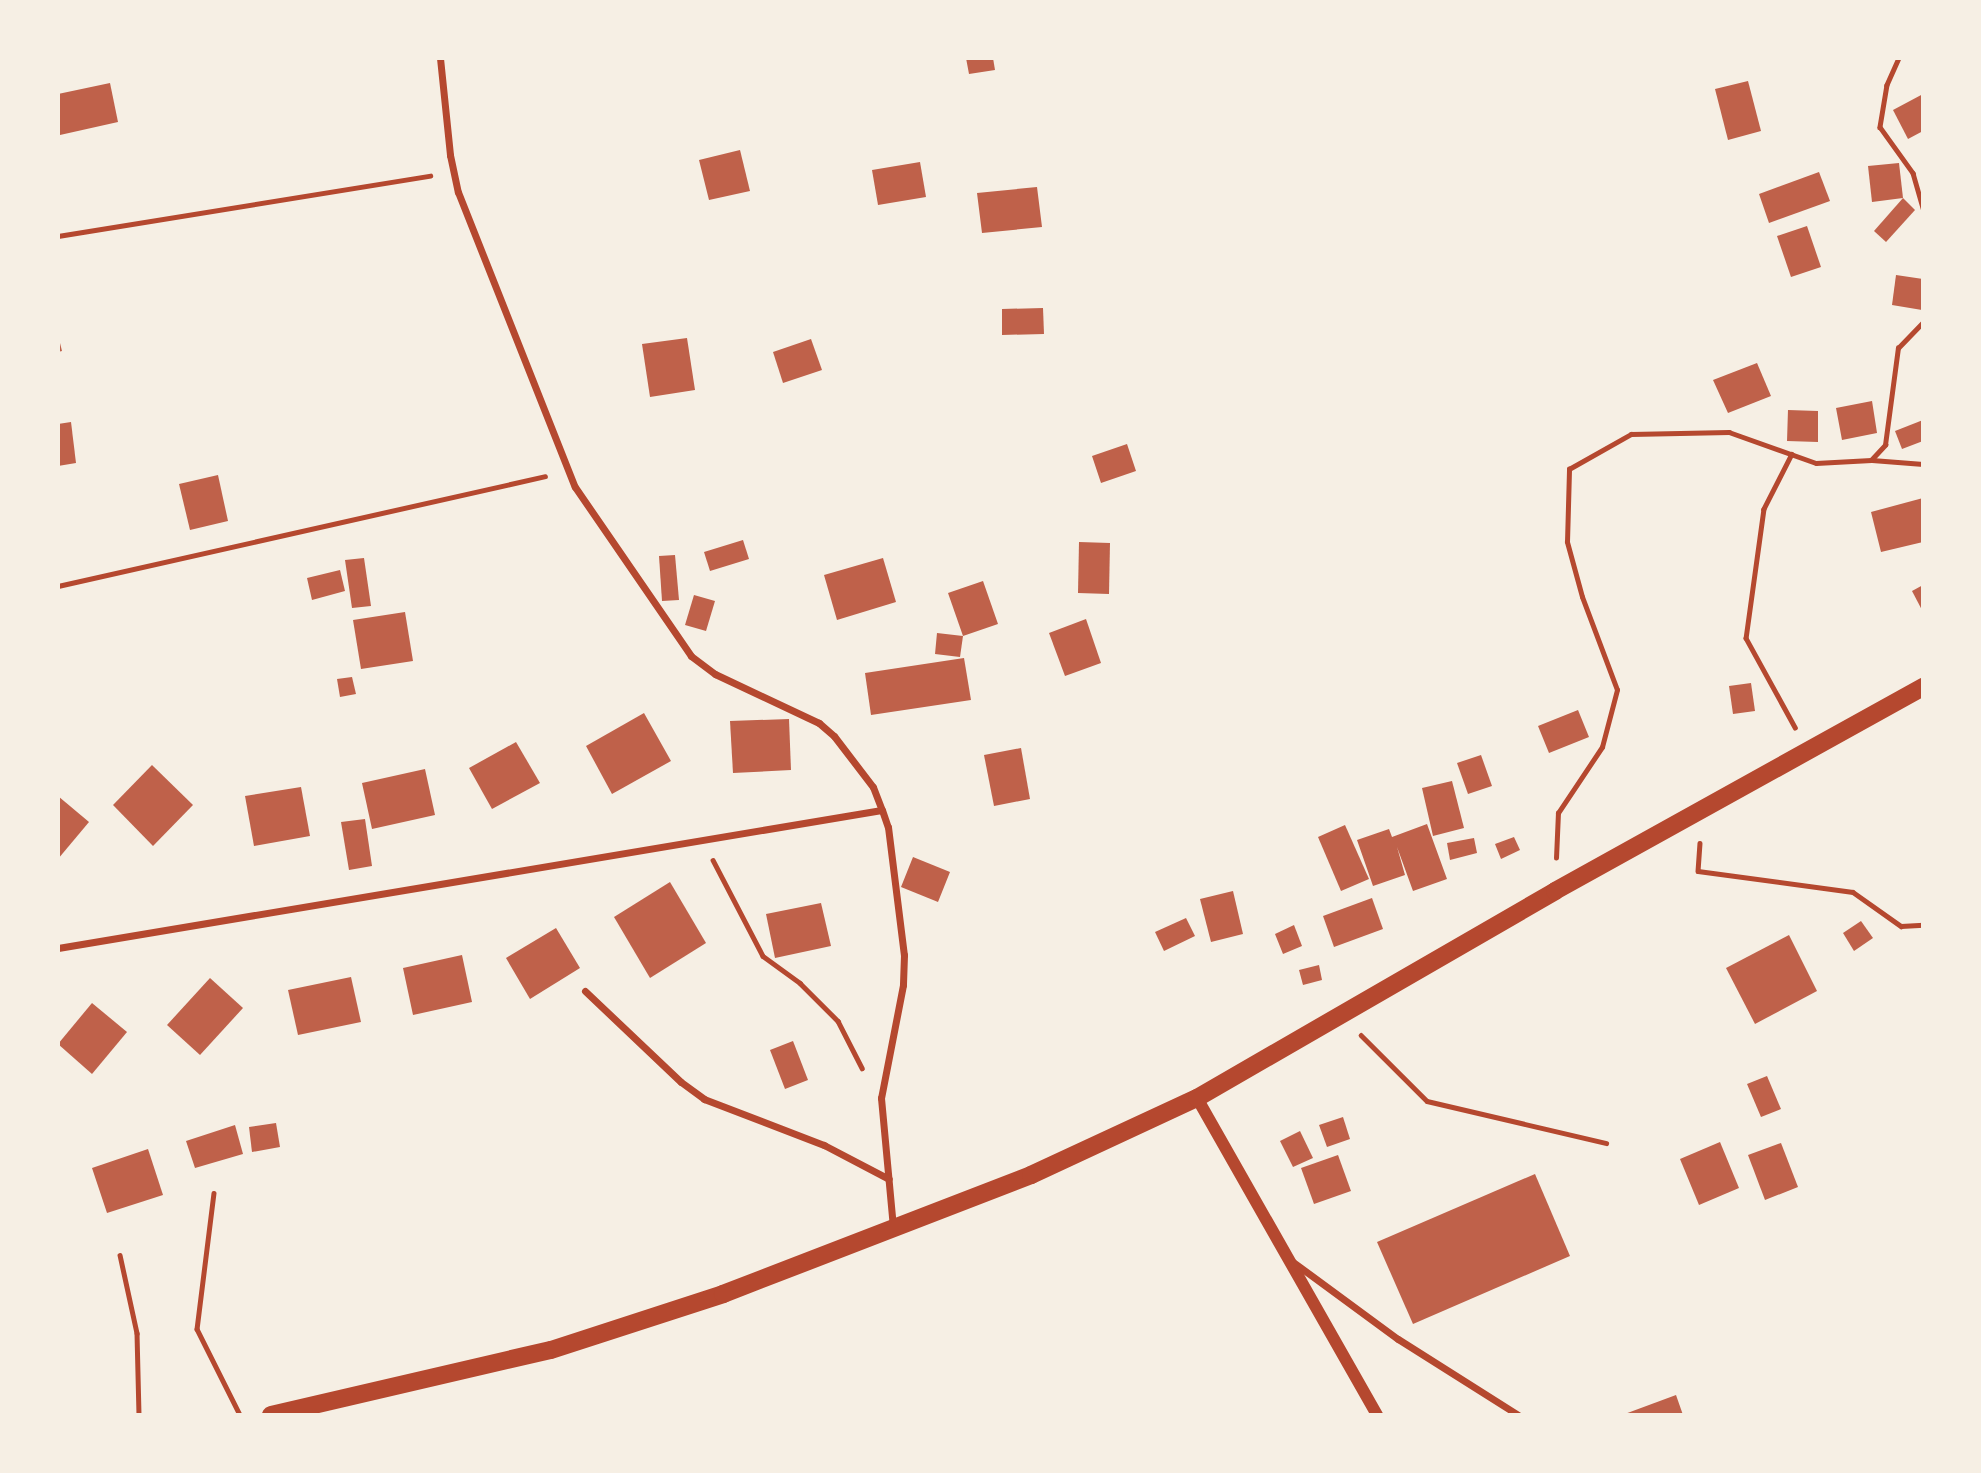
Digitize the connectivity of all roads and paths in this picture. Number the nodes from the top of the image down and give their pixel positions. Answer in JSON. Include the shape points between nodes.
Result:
{"nodes":[{"id":1,"x":440,"y":58,"type":"edge"},
{"id":2,"x":1899,"y":58,"type":"edge"},
{"id":3,"x":452,"y":172,"type":"junction"},
{"id":4,"x":1923,"y":209,"type":"edge"},
{"id":5,"x":58,"y":236,"type":"edge"},
{"id":6,"x":1923,"y":322,"type":"edge"},
{"id":7,"x":1791,"y":454,"type":"junction"},
{"id":8,"x":1871,"y":460,"type":"junction"},
{"id":9,"x":1923,"y":464,"type":"edge"},
{"id":10,"x":567,"y":471,"type":"junction"},
{"id":11,"x":58,"y":586,"type":"edge"},
{"id":12,"x":1923,"y":687,"type":"edge"},
{"id":13,"x":1808,"y":752,"type":"junction"},
{"id":14,"x":882,"y":810,"type":"junction"},
{"id":15,"x":1703,"y":811,"type":"junction"},
{"id":16,"x":703,"y":841,"type":"junction"},
{"id":17,"x":1555,"y":891,"type":"junction"},
{"id":18,"x":1923,"y":925,"type":"edge"},
{"id":19,"x":58,"y":948,"type":"edge"},
{"id":20,"x":585,"y":991,"type":"dead end"},
{"id":21,"x":1340,"y":1015,"type":"junction"},
{"id":22,"x":881,"y":1098,"type":"junction"},
{"id":23,"x":1197,"y":1098,"type":"junction"},
{"id":24,"x":1606,"y":1143,"type":"dead end"},
{"id":25,"x":889,"y":1179,"type":"junction"},
{"id":26,"x":214,"y":1193,"type":"dead end"},
{"id":27,"x":893,"y":1228,"type":"junction"},
{"id":28,"x":120,"y":1255,"type":"dead end"},
{"id":29,"x":1287,"y":1257,"type":"junction"},
{"id":30,"x":139,"y":1415,"type":"edge"},
{"id":31,"x":240,"y":1415,"type":"edge"},
{"id":32,"x":271,"y":1415,"type":"edge"},
{"id":33,"x":1377,"y":1415,"type":"edge"},
{"id":34,"x":1518,"y":1415,"type":"edge"}],
"edges":[{"from":1,"to":3,"type":"street"},
{"from":2,"to":4,"type":"path","via":[[1887,85],[1880,127],[1913,173]]},
{"from":3,"to":5,"type":"path"},
{"from":3,"to":10,"type":"street"},
{"from":6,"to":8,"type":"path","via":[[1898,348],[1885,445]]},
{"from":7,"to":8,"type":"path","via":[[1816,463]]},
{"from":7,"to":13,"type":"path","via":[[1764,509],[1746,638]]},
{"from":7,"to":17,"type":"path","via":[[1728,432],[1631,434],[1569,469],[1567,542],[1617,690],[1602,747],[1558,813]]},
{"from":8,"to":9,"type":"path"},
{"from":10,"to":11,"type":"path"},
{"from":10,"to":14,"type":"street","via":[[691,656],[715,674],[819,723],[873,788]]},
{"from":12,"to":13,"type":"main road"},
{"from":13,"to":15,"type":"main road"},
{"from":14,"to":16,"type":"street"},
{"from":14,"to":22,"type":"street","via":[[888,827],[904,972]]},
{"from":15,"to":17,"type":"main road"},
{"from":15,"to":18,"type":"path","via":[[1698,871],[1853,892],[1901,926]]},
{"from":16,"to":19,"type":"street"},
{"from":16,"to":22,"type":"path","via":[[763,956],[800,983],[838,1021],[854,1057]]},
{"from":17,"to":21,"type":"main road"},
{"from":20,"to":25,"type":"street","via":[[704,1099],[824,1145]]},
{"from":21,"to":23,"type":"main road"},
{"from":21,"to":24,"type":"path","via":[[1427,1101]]},
{"from":22,"to":25,"type":"street"},
{"from":23,"to":27,"type":"main road","via":[[1031,1175]]},
{"from":23,"to":29,"type":"street"},
{"from":25,"to":27,"type":"street"},
{"from":26,"to":31,"type":"path","via":[[197,1329]]},
{"from":27,"to":32,"type":"main road","via":[[723,1294],[551,1350]]},
{"from":28,"to":30,"type":"path","via":[[137,1333]]},
{"from":29,"to":33,"type":"street"},
{"from":29,"to":34,"type":"street","via":[[1398,1339]]}]}
